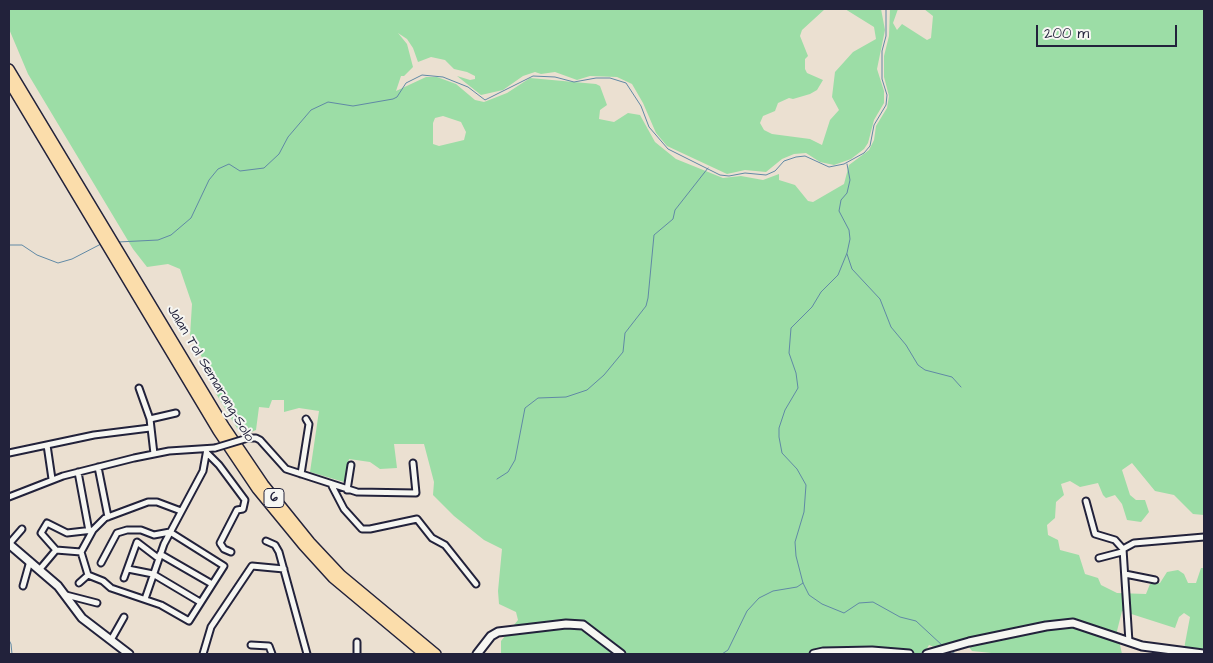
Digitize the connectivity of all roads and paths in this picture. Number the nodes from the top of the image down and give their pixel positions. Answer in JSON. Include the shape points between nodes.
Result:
{"nodes":[{"id":1,"x":9,"y":69,"type":"edge"},
{"id":2,"x":9,"y":82,"type":"edge"},
{"id":3,"x":150,"y":310,"type":"junction"},
{"id":4,"x":139,"y":388,"type":"dead end"},
{"id":5,"x":176,"y":414,"type":"dead end"},
{"id":6,"x":150,"y":419,"type":"junction"},
{"id":7,"x":306,"y":420,"type":"dead end"},
{"id":8,"x":150,"y":428,"type":"junction"},
{"id":9,"x":47,"y":445,"type":"junction"},
{"id":10,"x":207,"y":451,"type":"junction"},
{"id":11,"x":9,"y":453,"type":"edge"},
{"id":12,"x":154,"y":454,"type":"junction"},
{"id":13,"x":413,"y":463,"type":"dead end"},
{"id":14,"x":351,"y":465,"type":"dead end"},
{"id":15,"x":98,"y":467,"type":"junction"},
{"id":16,"x":78,"y":472,"type":"junction"},
{"id":17,"x":301,"y":474,"type":"junction"},
{"id":18,"x":52,"y":479,"type":"junction"},
{"id":19,"x":332,"y":486,"type":"junction"},
{"id":20,"x":347,"y":490,"type":"junction"},
{"id":21,"x":9,"y":497,"type":"edge"},
{"id":22,"x":1086,"y":501,"type":"dead end"},
{"id":23,"x":182,"y":512,"type":"junction"},
{"id":24,"x":108,"y":517,"type":"junction"},
{"id":25,"x":22,"y":529,"type":"dead end"},
{"id":26,"x":91,"y":531,"type":"junction"},
{"id":27,"x":170,"y":532,"type":"junction"},
{"id":28,"x":1204,"y":537,"type":"edge"},
{"id":29,"x":266,"y":541,"type":"dead end"},
{"id":30,"x":9,"y":544,"type":"edge"},
{"id":31,"x":56,"y":550,"type":"junction"},
{"id":32,"x":1123,"y":550,"type":"junction"},
{"id":33,"x":81,"y":552,"type":"junction"},
{"id":34,"x":231,"y":552,"type":"dead end"},
{"id":35,"x":159,"y":556,"type":"junction"},
{"id":36,"x":1099,"y":558,"type":"dead end"},
{"id":37,"x":30,"y":561,"type":"junction"},
{"id":38,"x":101,"y":563,"type":"dead end"},
{"id":39,"x":40,"y":569,"type":"junction"},
{"id":40,"x":128,"y":569,"type":"junction"},
{"id":41,"x":284,"y":569,"type":"junction"},
{"id":42,"x":152,"y":574,"type":"junction"},
{"id":43,"x":1125,"y":574,"type":"junction"},
{"id":44,"x":88,"y":575,"type":"junction"},
{"id":45,"x":124,"y":578,"type":"dead end"},
{"id":46,"x":1155,"y":580,"type":"dead end"},
{"id":47,"x":80,"y":583,"type":"dead end"},
{"id":48,"x":212,"y":584,"type":"junction"},
{"id":49,"x":476,"y":584,"type":"dead end"},
{"id":50,"x":23,"y":586,"type":"dead end"},
{"id":51,"x":66,"y":595,"type":"junction"},
{"id":52,"x":145,"y":599,"type":"junction"},
{"id":53,"x":200,"y":602,"type":"junction"},
{"id":54,"x":97,"y":603,"type":"dead end"},
{"id":55,"x":124,"y":617,"type":"dead end"},
{"id":56,"x":111,"y":640,"type":"junction"},
{"id":57,"x":357,"y":642,"type":"dead end"},
{"id":58,"x":1129,"y":642,"type":"junction"},
{"id":59,"x":251,"y":645,"type":"dead end"},
{"id":60,"x":129,"y":654,"type":"edge"},
{"id":61,"x":203,"y":654,"type":"edge"},
{"id":62,"x":272,"y":654,"type":"edge"},
{"id":63,"x":307,"y":654,"type":"edge"},
{"id":64,"x":357,"y":654,"type":"edge"},
{"id":65,"x":424,"y":654,"type":"edge"},
{"id":66,"x":436,"y":654,"type":"edge"},
{"id":67,"x":478,"y":654,"type":"edge"},
{"id":68,"x":621,"y":654,"type":"edge"},
{"id":69,"x":814,"y":654,"type":"edge"},
{"id":70,"x":909,"y":654,"type":"edge"},
{"id":71,"x":927,"y":654,"type":"edge"},
{"id":72,"x":1203,"y":654,"type":"edge"}],
"edges":[{"from":1,"to":3,"type":"highway","name":"Jalan Tol Semarang–Solo","number":"6"},
{"from":2,"to":3,"type":"highway","name":"Jalan Tol Semarang–Solo","number":"6"},
{"from":3,"to":65,"type":"highway","name":"Jalan Tol Semarang–Solo","number":"6","via":[[228,448],[272,510],[333,578]]},
{"from":3,"to":66,"type":"highway","name":"Jalan Tol Semarang–Solo","number":"6","via":[[245,459],[310,542],[360,592]]},
{"from":4,"to":6,"type":"street"},
{"from":5,"to":6,"type":"street"},
{"from":6,"to":8,"type":"street"},
{"from":7,"to":17,"type":"street","via":[[309,424]]},
{"from":8,"to":9,"type":"street"},
{"from":8,"to":12,"type":"street"},
{"from":9,"to":11,"type":"street"},
{"from":9,"to":18,"type":"street"},
{"from":10,"to":12,"type":"street","via":[[183,449]]},
{"from":10,"to":17,"type":"street","bridge":true,"via":[[256,438],[284,468]]},
{"from":10,"to":23,"type":"street","via":[[203,471]]},
{"from":10,"to":34,"type":"street","via":[[245,500],[243,509],[237,510],[220,543]]},
{"from":12,"to":15,"type":"street"},
{"from":13,"to":20,"type":"street","via":[[416,493],[380,494]]},
{"from":14,"to":20,"type":"street"},
{"from":15,"to":16,"type":"street"},
{"from":15,"to":24,"type":"street"},
{"from":16,"to":18,"type":"street"},
{"from":16,"to":26,"type":"street"},
{"from":17,"to":19,"type":"street"},
{"from":18,"to":21,"type":"street"},
{"from":19,"to":20,"type":"street"},
{"from":19,"to":49,"type":"street","via":[[344,509],[362,528],[417,519],[432,538],[445,545]]},
{"from":22,"to":32,"type":"street","via":[[1095,534],[1114,540]]},
{"from":23,"to":24,"type":"street","via":[[148,502]]},
{"from":23,"to":27,"type":"street"},
{"from":24,"to":26,"type":"street"},
{"from":25,"to":30,"type":"street"},
{"from":26,"to":31,"type":"street","via":[[67,533],[47,523],[41,533]]},
{"from":26,"to":33,"type":"street"},
{"from":27,"to":35,"type":"street"},
{"from":27,"to":38,"type":"street","via":[[154,535],[142,530],[119,531]]},
{"from":27,"to":48,"type":"street","via":[[224,564]]},
{"from":28,"to":32,"type":"street","via":[[1141,542]]},
{"from":29,"to":41,"type":"street","via":[[276,546]]},
{"from":30,"to":37,"type":"street"},
{"from":31,"to":33,"type":"street"},
{"from":31,"to":39,"type":"street"},
{"from":32,"to":36,"type":"street"},
{"from":32,"to":43,"type":"street"},
{"from":33,"to":44,"type":"street"},
{"from":35,"to":40,"type":"street","via":[[137,542]]},
{"from":35,"to":42,"type":"street"},
{"from":35,"to":48,"type":"street"},
{"from":37,"to":39,"type":"street"},
{"from":37,"to":50,"type":"street"},
{"from":39,"to":51,"type":"street"},
{"from":40,"to":42,"type":"street"},
{"from":40,"to":45,"type":"street"},
{"from":41,"to":61,"type":"street","via":[[252,566],[211,627]]},
{"from":41,"to":63,"type":"street"},
{"from":42,"to":52,"type":"street"},
{"from":42,"to":53,"type":"street"},
{"from":43,"to":46,"type":"street"},
{"from":43,"to":58,"type":"street"},
{"from":44,"to":47,"type":"street"},
{"from":44,"to":52,"type":"street","via":[[111,588]]},
{"from":48,"to":53,"type":"street"},
{"from":51,"to":54,"type":"street"},
{"from":51,"to":56,"type":"street","via":[[82,618]]},
{"from":52,"to":53,"type":"street","via":[[189,621]]},
{"from":55,"to":56,"type":"street"},
{"from":56,"to":60,"type":"street"},
{"from":57,"to":64,"type":"street"},
{"from":58,"to":71,"type":"street","via":[[1073,623],[1046,626]]},
{"from":58,"to":72,"type":"street","via":[[1160,650]]},
{"from":59,"to":62,"type":"street","via":[[269,646]]},
{"from":67,"to":68,"type":"street","via":[[498,632],[566,624],[583,625]]},
{"from":69,"to":70,"type":"street","via":[[872,651]]}]}
